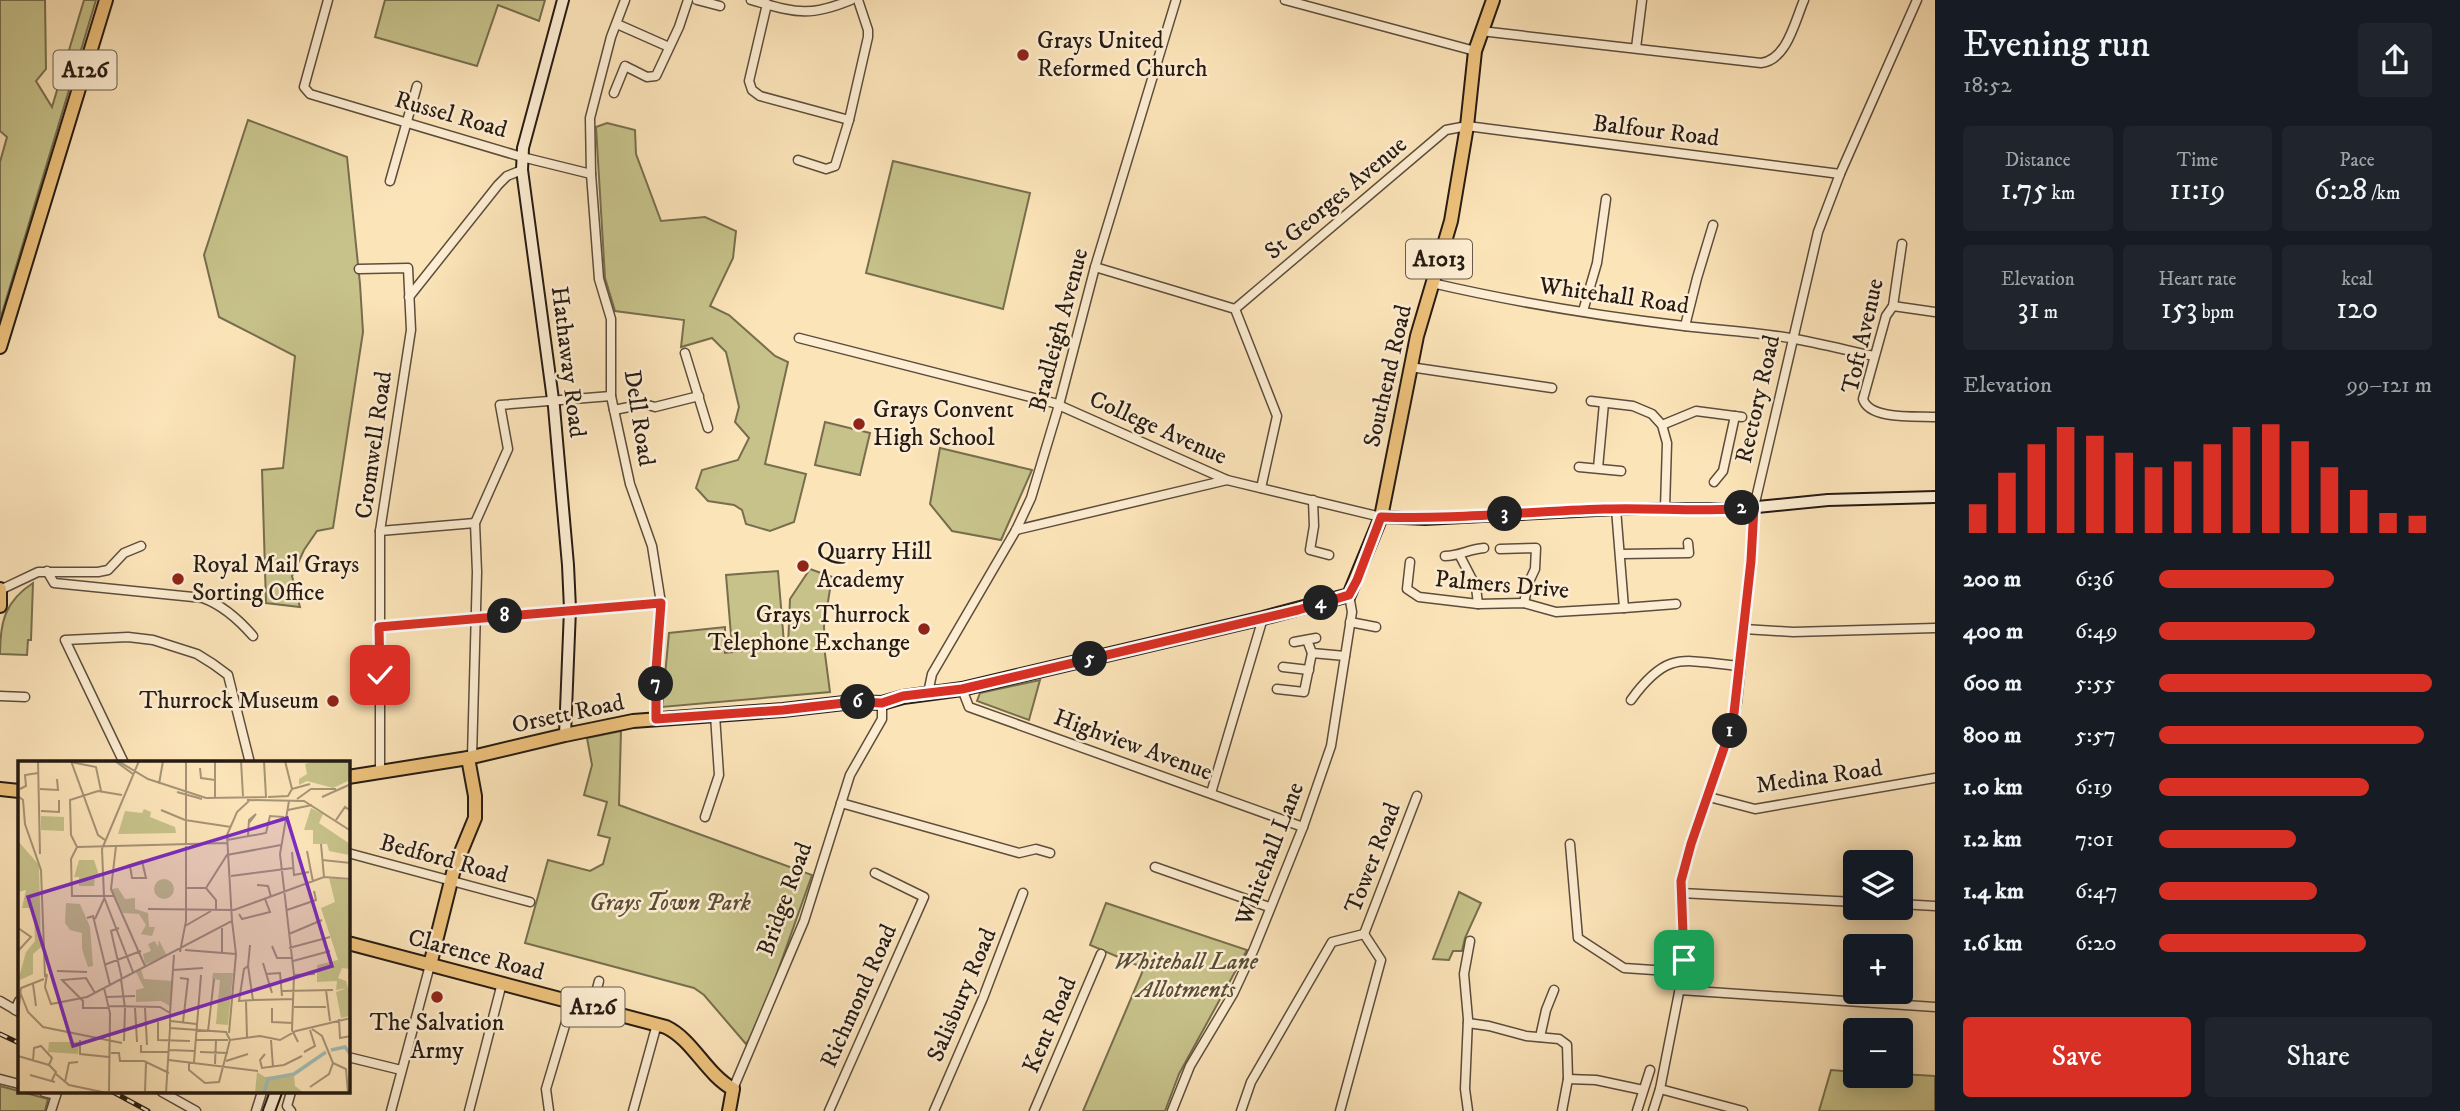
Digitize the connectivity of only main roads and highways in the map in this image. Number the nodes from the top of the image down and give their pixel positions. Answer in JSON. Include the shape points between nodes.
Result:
{"nodes":[{"id":1,"x":106,"y":0,"type":"edge"},
{"id":2,"x":1493,"y":0,"type":"edge"},
{"id":3,"x":0,"y":347,"type":"edge"},
{"id":4,"x":0,"y":589,"type":"edge"},
{"id":5,"x":1349,"y":595,"type":"joint"},
{"id":6,"x":0,"y":606,"type":"edge"},
{"id":7,"x":470,"y":757,"type":"junction"},
{"id":8,"x":350,"y":777,"type":"edge"},
{"id":9,"x":0,"y":789,"type":"edge"},
{"id":10,"x":18,"y":791,"type":"edge"},
{"id":11,"x":350,"y":943,"type":"edge"},
{"id":12,"x":430,"y":965,"type":"junction"},
{"id":13,"x":733,"y":1089,"type":"joint"},
{"id":14,"x":729,"y":1111,"type":"edge"}],
"edges":[{"from":1,"to":3,"type":"main road","number":"A126"},
{"from":2,"to":5,"type":"main road","name":"Southend Road","number":"A1013","via":[[1475,51],[1451,221],[1410,368],[1381,517]]},
{"from":4,"to":6,"type":"main road"},
{"from":5,"to":7,"type":"main road","name":"Orsett Road","via":[[962,689],[882,703],[656,719],[565,734]]},
{"from":7,"to":8,"type":"main road","name":"Orsett Road"},
{"from":7,"to":12,"type":"main road","via":[[475,818],[451,880]]},
{"from":9,"to":10,"type":"main road"},
{"from":11,"to":12,"type":"main road","name":"Clarence Road","number":"A126"},
{"from":12,"to":13,"type":"main road","name":"Clarence Road","number":"A126","via":[[672,1030]]},
{"from":13,"to":14,"type":"main road","name":"Bridge Road"}]}
